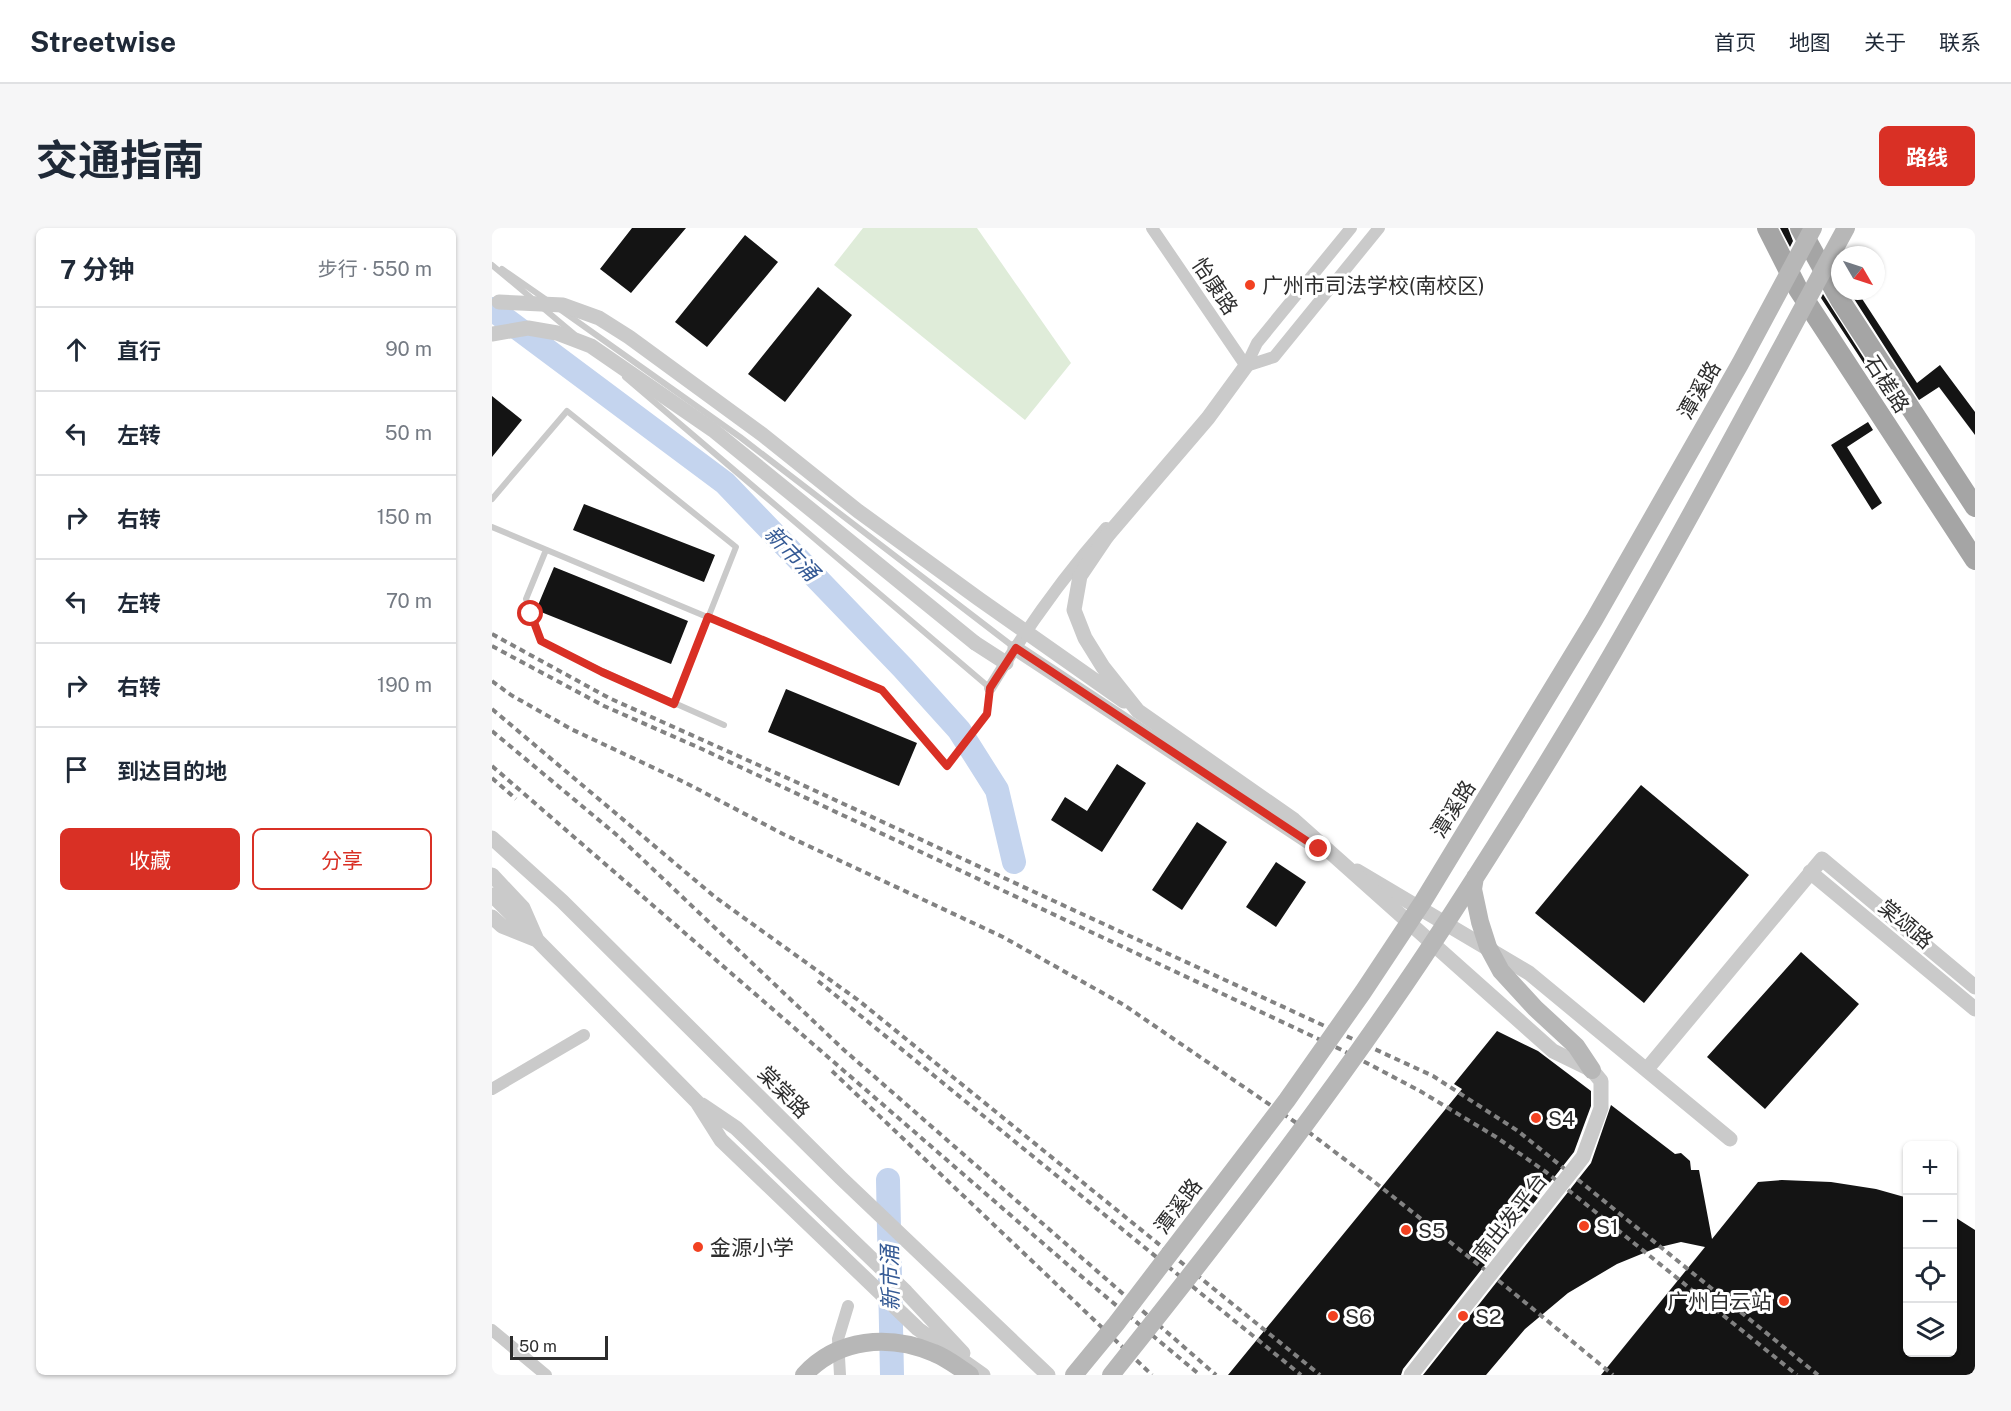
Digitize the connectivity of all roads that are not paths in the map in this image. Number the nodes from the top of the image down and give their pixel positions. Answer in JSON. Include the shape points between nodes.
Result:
{"nodes":[{"id":1,"x":1152,"y":228,"type":"edge"},
{"id":2,"x":1351,"y":228,"type":"edge"},
{"id":3,"x":1379,"y":228,"type":"edge"},
{"id":4,"x":1767,"y":228,"type":"edge"},
{"id":5,"x":1800,"y":228,"type":"edge"},
{"id":6,"x":1813,"y":228,"type":"edge"},
{"id":7,"x":1846,"y":228,"type":"edge"},
{"id":8,"x":492,"y":263,"type":"edge"},
{"id":9,"x":494,"y":304,"type":"edge"},
{"id":10,"x":492,"y":334,"type":"edge"},
{"id":11,"x":1778,"y":352,"type":"junction"},
{"id":12,"x":1246,"y":366,"type":"junction"},
{"id":13,"x":492,"y":499,"type":"edge"},
{"id":14,"x":1975,"y":507,"type":"edge"},
{"id":15,"x":492,"y":527,"type":"edge"},
{"id":16,"x":546,"y":550,"type":"junction"},
{"id":17,"x":1975,"y":560,"type":"edge"},
{"id":18,"x":708,"y":617,"type":"junction"},
{"id":19,"x":1016,"y":648,"type":"junction"},
{"id":20,"x":1005,"y":663,"type":"junction"},
{"id":21,"x":990,"y":688,"type":"junction"},
{"id":22,"x":674,"y":704,"type":"junction"},
{"id":23,"x":1138,"y":711,"type":"junction"},
{"id":24,"x":724,"y":725,"type":"dead end"},
{"id":25,"x":492,"y":838,"type":"edge"},
{"id":26,"x":1810,"y":872,"type":"junction"},
{"id":27,"x":492,"y":875,"type":"edge"},
{"id":28,"x":492,"y":895,"type":"edge"},
{"id":29,"x":492,"y":917,"type":"edge"},
{"id":30,"x":537,"y":940,"type":"junction"},
{"id":31,"x":1975,"y":987,"type":"edge"},
{"id":32,"x":1975,"y":1009,"type":"edge"},
{"id":33,"x":584,"y":1035,"type":"dead end"},
{"id":34,"x":1647,"y":1069,"type":"junction"},
{"id":35,"x":1592,"y":1071,"type":"junction"},
{"id":36,"x":492,"y":1089,"type":"edge"},
{"id":37,"x":698,"y":1102,"type":"junction"},
{"id":38,"x":1730,"y":1139,"type":"dead end"},
{"id":39,"x":848,"y":1306,"type":"dead end"},
{"id":40,"x":492,"y":1330,"type":"edge"},
{"id":41,"x":948,"y":1350,"type":"junction"},
{"id":42,"x":546,"y":1375,"type":"edge"},
{"id":43,"x":804,"y":1375,"type":"edge"},
{"id":44,"x":840,"y":1375,"type":"edge"},
{"id":45,"x":970,"y":1375,"type":"edge"},
{"id":46,"x":983,"y":1375,"type":"edge"},
{"id":47,"x":1048,"y":1375,"type":"edge"},
{"id":48,"x":1074,"y":1375,"type":"edge"},
{"id":49,"x":1111,"y":1375,"type":"edge"},
{"id":50,"x":1411,"y":1375,"type":"edge"}],
"edges":[{"from":1,"to":12,"type":"street","name":"怡康路"},
{"from":2,"to":12,"type":"street","via":[[1257,343]]},
{"from":3,"to":12,"type":"street","via":[[1274,357]]},
{"from":4,"to":17,"type":"main road","name":"石槎路","via":[[1798,289]]},
{"from":5,"to":14,"type":"main road","name":"石槎路","via":[[1840,300]]},
{"from":6,"to":48,"type":"main road","name":"潭溪路","bridge":true,"via":[[1594,620],[1422,903],[1287,1100]]},
{"from":7,"to":11,"type":"main road","bridge":true},
{"from":8,"to":19,"type":"lane","via":[[740,437]]},
{"from":8,"to":21,"type":"lane"},
{"from":9,"to":23,"type":"street","bridge":true,"via":[[562,305],[599,318],[763,435],[858,511]]},
{"from":10,"to":20,"type":"street","bridge":true,"via":[[528,328],[557,333],[591,346],[713,430],[975,643]]},
{"from":11,"to":35,"type":"main road","bridge":true,"via":[[1733,412],[1605,649],[1476,870],[1473,889],[1480,922],[1501,971],[1576,1046]]},
{"from":11,"to":49,"type":"main road","bridge":true,"via":[[1633,618],[1452,914],[1311,1116]]},
{"from":12,"to":19,"type":"street","via":[[1076,562]]},
{"from":12,"to":23,"type":"street","bridge":true,"via":[[1208,418],[1107,536],[1080,576],[1074,610],[1085,638]]},
{"from":13,"to":18,"type":"lane","via":[[567,411],[736,547]]},
{"from":15,"to":16,"type":"lane"},
{"from":16,"to":18,"type":"lane"},
{"from":16,"to":22,"type":"lane","via":[[526,599],[541,641]]},
{"from":18,"to":21,"type":"lane","via":[[882,690],[947,766],[987,714]]},
{"from":18,"to":22,"type":"lane"},
{"from":19,"to":20,"type":"street"},
{"from":19,"to":34,"type":"street","via":[[1319,849],[1529,973]]},
{"from":20,"to":21,"type":"street"},
{"from":22,"to":24,"type":"lane"},
{"from":23,"to":35,"type":"street","bridge":true,"via":[[1294,820],[1553,1051]]},
{"from":25,"to":47,"type":"street","name":"棠棠路","via":[[562,901],[841,1178]]},
{"from":26,"to":31,"type":"street","name":"棠颂路","via":[[1822,858]]},
{"from":26,"to":32,"type":"street","name":"棠颂路"},
{"from":26,"to":34,"type":"street"},
{"from":27,"to":30,"type":"street","via":[[523,908]]},
{"from":28,"to":30,"type":"street"},
{"from":29,"to":30,"type":"street","via":[[502,926]]},
{"from":30,"to":37,"type":"street"},
{"from":33,"to":36,"type":"street"},
{"from":34,"to":38,"type":"street"},
{"from":35,"to":50,"type":"street","name":"南出发平台","bridge":true,"via":[[1601,1081],[1602,1108],[1583,1157]]},
{"from":37,"to":41,"type":"street","via":[[721,1140],[918,1329]]},
{"from":37,"to":46,"type":"street","via":[[736,1128],[906,1292]]},
{"from":39,"to":44,"type":"street","via":[[838,1339]]},
{"from":40,"to":42,"type":"street"},
{"from":41,"to":45,"type":"street"},
{"from":41,"to":46,"type":"street"},
{"from":43,"to":45,"type":"main road","bridge":true,"via":[[836,1351],[883,1341],[934,1353]]}]}
